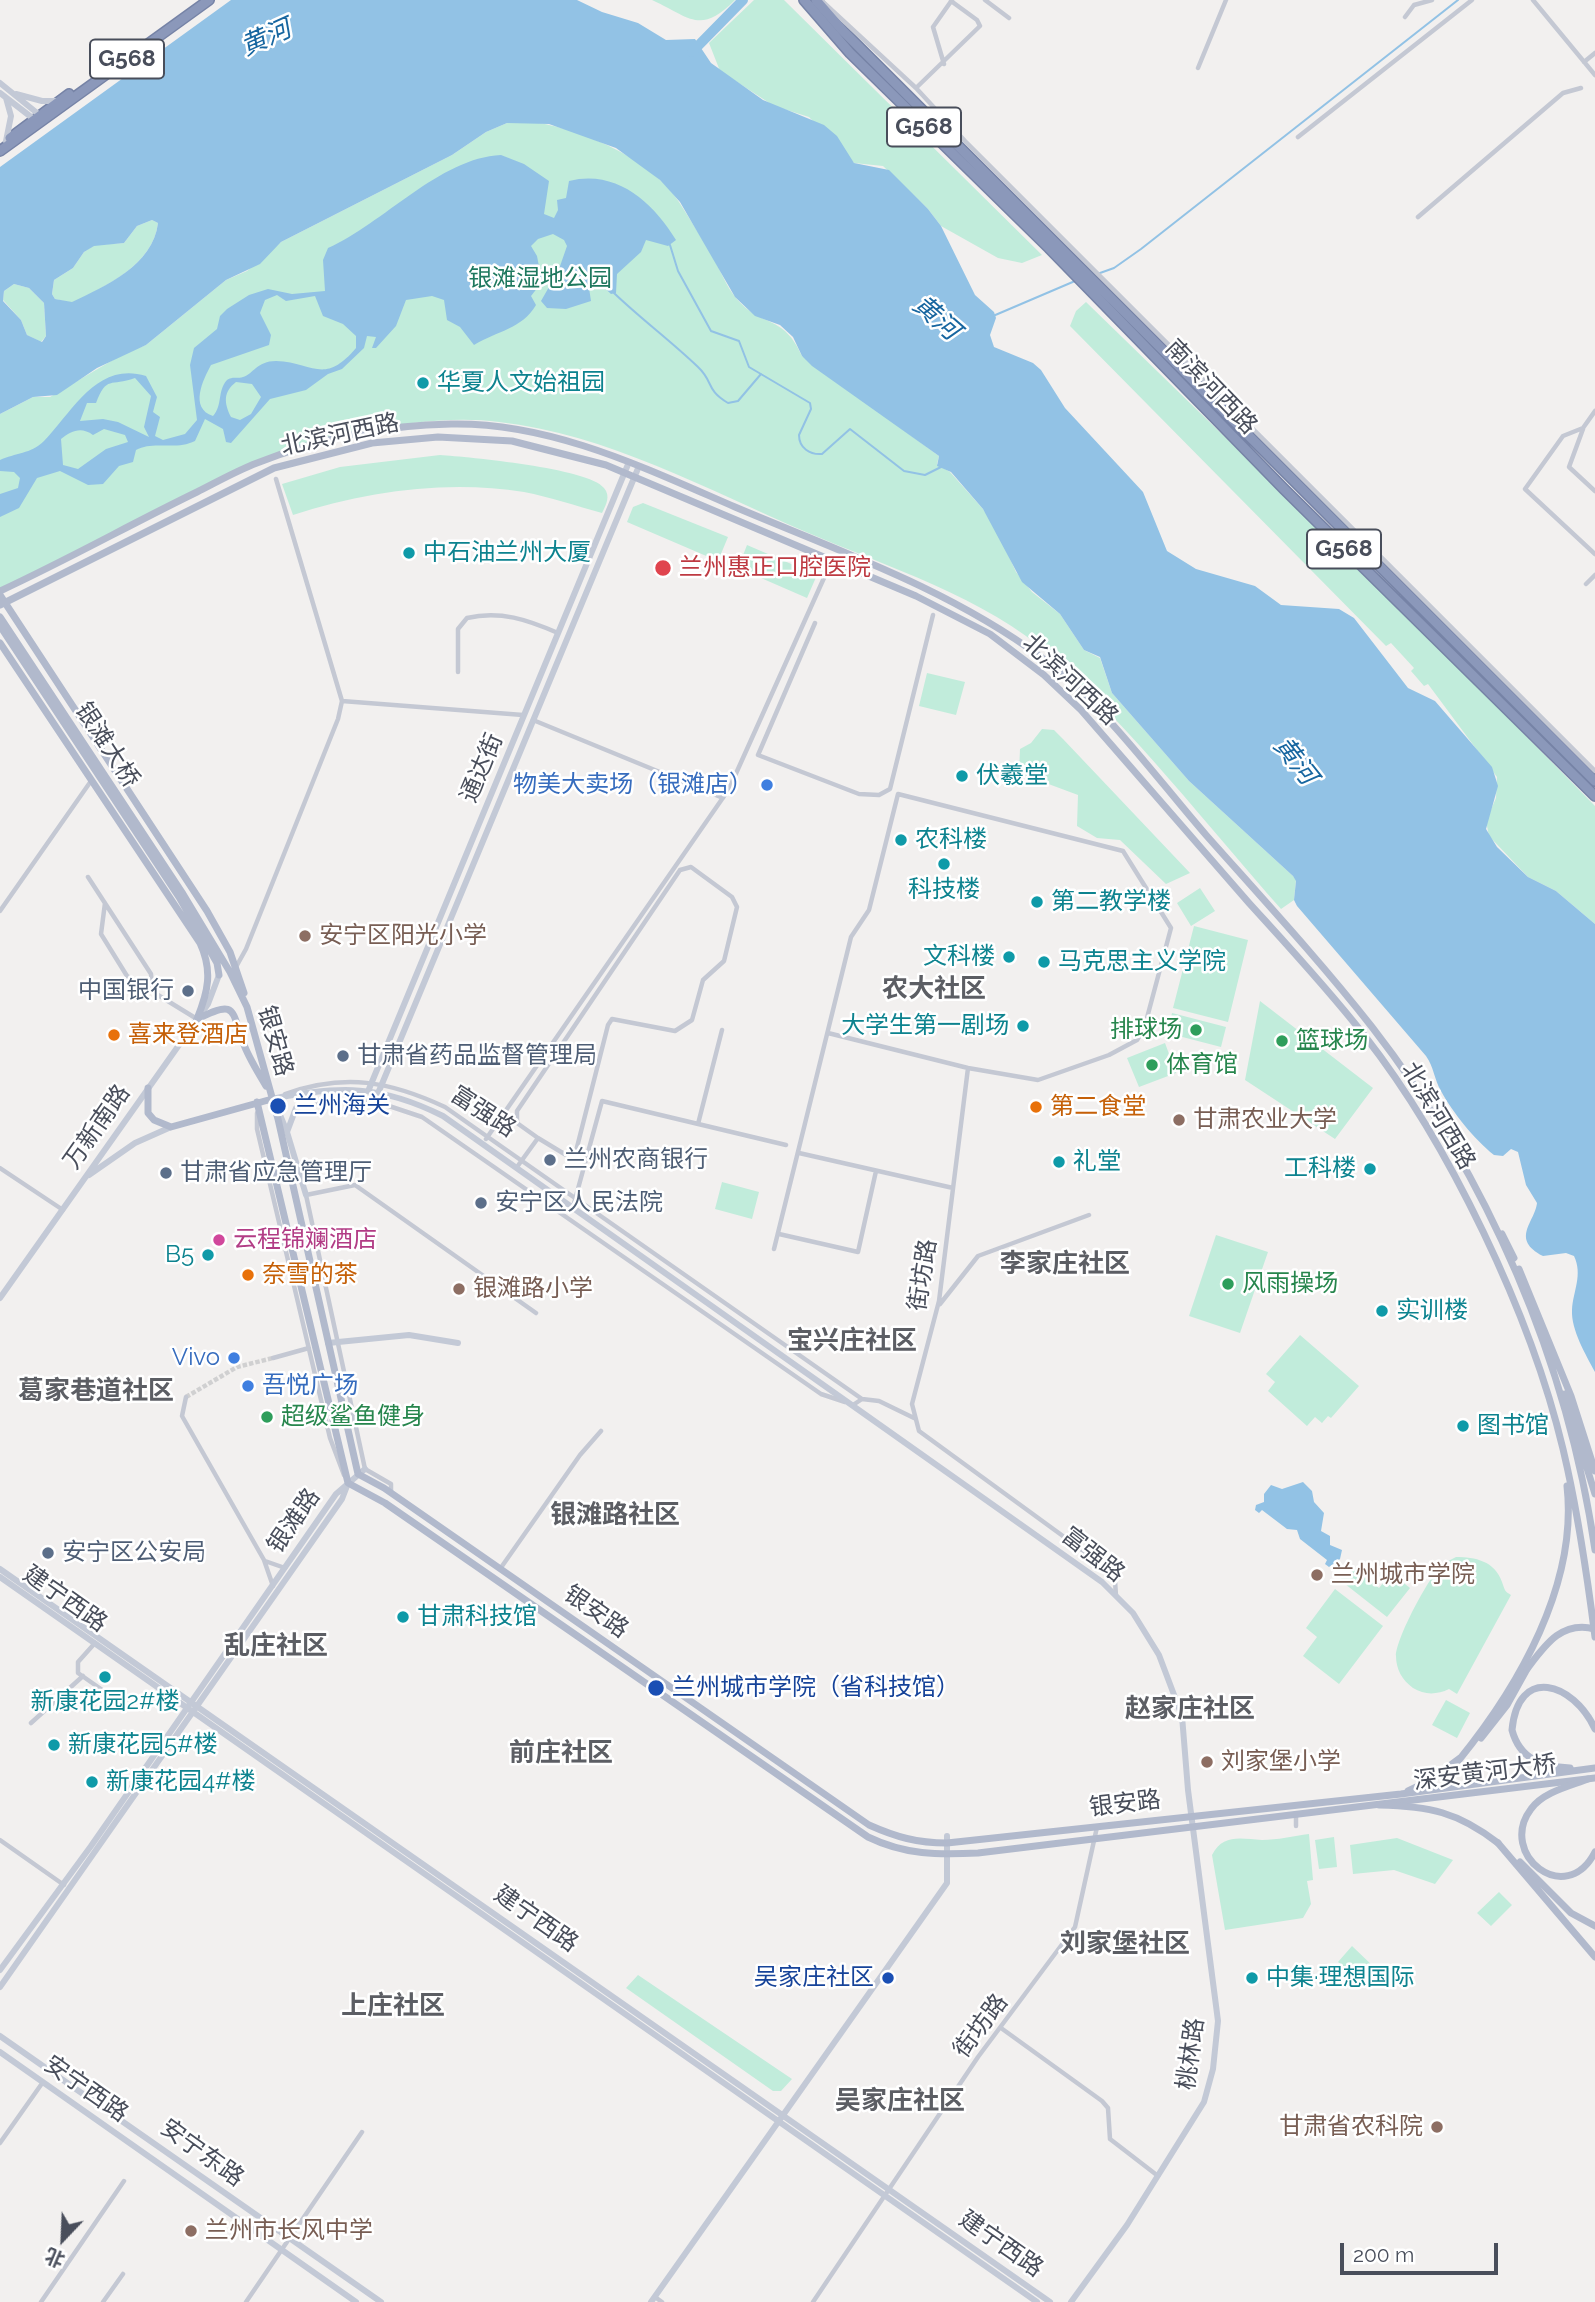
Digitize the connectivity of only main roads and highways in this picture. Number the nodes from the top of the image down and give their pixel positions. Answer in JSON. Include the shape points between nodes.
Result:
{"nodes":[{"id":1,"x":202,"y":0,"type":"edge"},
{"id":2,"x":209,"y":0,"type":"edge"},
{"id":3,"x":804,"y":0,"type":"edge"},
{"id":4,"x":818,"y":0,"type":"edge"},
{"id":5,"x":0,"y":83,"type":"edge"},
{"id":6,"x":6,"y":95,"type":"edge"},
{"id":7,"x":58,"y":101,"type":"junction"},
{"id":8,"x":39,"y":119,"type":"junction"},
{"id":9,"x":3,"y":143,"type":"edge"},
{"id":10,"x":0,"y":151,"type":"edge"},
{"id":11,"x":1056,"y":242,"type":"junction"},
{"id":12,"x":1105,"y":292,"type":"junction"},
{"id":13,"x":629,"y":462,"type":"junction"},
{"id":14,"x":639,"y":466,"type":"junction"},
{"id":15,"x":625,"y":473,"type":"junction"},
{"id":16,"x":635,"y":477,"type":"junction"},
{"id":17,"x":0,"y":593,"type":"edge"},
{"id":18,"x":2,"y":604,"type":"edge"},
{"id":19,"x":0,"y":617,"type":"edge"},
{"id":20,"x":0,"y":626,"type":"edge"},
{"id":21,"x":0,"y":643,"type":"edge"},
{"id":22,"x":1595,"y":781,"type":"edge"},
{"id":23,"x":1595,"y":796,"type":"edge"},
{"id":24,"x":181,"y":896,"type":"junction"},
{"id":25,"x":1272,"y":909,"type":"junction"},
{"id":26,"x":1262,"y":917,"type":"junction"},
{"id":27,"x":219,"y":975,"type":"joint"},
{"id":28,"x":247,"y":1007,"type":"junction"},
{"id":29,"x":197,"y":1019,"type":"junction"},
{"id":30,"x":148,"y":1088,"type":"junction"},
{"id":31,"x":374,"y":1090,"type":"junction"},
{"id":32,"x":272,"y":1099,"type":"junction"},
{"id":33,"x":257,"y":1102,"type":"junction"},
{"id":34,"x":307,"y":1104,"type":"road end"},
{"id":35,"x":171,"y":1127,"type":"junction"},
{"id":36,"x":287,"y":1132,"type":"junction"},
{"id":37,"x":85,"y":1178,"type":"junction"},
{"id":38,"x":1476,"y":1189,"type":"junction"},
{"id":39,"x":306,"y":1195,"type":"road end"},
{"id":40,"x":0,"y":1298,"type":"edge"},
{"id":41,"x":328,"y":1343,"type":"junction"},
{"id":42,"x":458,"y":1343,"type":"dead end"},
{"id":43,"x":1546,"y":1353,"type":"junction"},
{"id":44,"x":1536,"y":1357,"type":"junction"},
{"id":45,"x":1549,"y":1362,"type":"junction"},
{"id":46,"x":1563,"y":1447,"type":"junction"},
{"id":47,"x":1595,"y":1471,"type":"edge"},
{"id":48,"x":362,"y":1472,"type":"junction"},
{"id":49,"x":348,"y":1483,"type":"junction"},
{"id":50,"x":1595,"y":1494,"type":"edge"},
{"id":51,"x":1595,"y":1550,"type":"edge"},
{"id":52,"x":0,"y":1569,"type":"edge"},
{"id":53,"x":0,"y":1577,"type":"edge"},
{"id":54,"x":1595,"y":1629,"type":"edge"},
{"id":55,"x":1595,"y":1637,"type":"edge"},
{"id":56,"x":196,"y":1704,"type":"junction"},
{"id":57,"x":187,"y":1708,"type":"junction"},
{"id":58,"x":194,"y":1713,"type":"junction"},
{"id":59,"x":1595,"y":1729,"type":"edge"},
{"id":60,"x":1459,"y":1760,"type":"junction"},
{"id":61,"x":1592,"y":1768,"type":"edge"},
{"id":62,"x":1592,"y":1779,"type":"edge"},
{"id":63,"x":1401,"y":1794,"type":"junction"},
{"id":64,"x":1379,"y":1805,"type":"junction"},
{"id":65,"x":1192,"y":1814,"type":"junction"},
{"id":66,"x":1193,"y":1826,"type":"junction"},
{"id":67,"x":947,"y":1840,"type":"junction"},
{"id":68,"x":1498,"y":1843,"type":"junction"},
{"id":69,"x":1595,"y":1852,"type":"edge"},
{"id":70,"x":948,"y":1855,"type":"junction"},
{"id":71,"x":65,"y":1886,"type":"junction"},
{"id":72,"x":1595,"y":1926,"type":"edge"},
{"id":73,"x":1595,"y":1957,"type":"edge"},
{"id":74,"x":0,"y":1970,"type":"edge"},
{"id":75,"x":0,"y":1987,"type":"edge"},
{"id":76,"x":0,"y":2036,"type":"edge"},
{"id":77,"x":0,"y":2052,"type":"edge"},
{"id":78,"x":780,"y":2119,"type":"junction"},
{"id":79,"x":887,"y":2192,"type":"junction"},
{"id":80,"x":653,"y":2299,"type":"edge"},
{"id":81,"x":356,"y":2302,"type":"edge"},
{"id":82,"x":381,"y":2302,"type":"edge"},
{"id":83,"x":1037,"y":2302,"type":"edge"},
{"id":84,"x":1050,"y":2302,"type":"edge"},
{"id":85,"x":1071,"y":2302,"type":"edge"}],
"edges":[{"from":1,"to":7,"type":"highway","number":"G568"},
{"from":2,"to":8,"type":"highway","number":"G568"},
{"from":3,"to":11,"type":"highway","name":"南滨河西路","number":"G568","via":[[850,54]]},
{"from":4,"to":11,"type":"highway","name":"南滨河西路","number":"G568","via":[[843,31]]},
{"from":5,"to":6,"type":"main road"},
{"from":6,"to":7,"type":"main road"},
{"from":6,"to":8,"type":"main road"},
{"from":6,"to":9,"type":"main road","via":[[11,116]]},
{"from":7,"to":8,"type":"highway","number":"G568"},
{"from":8,"to":9,"type":"highway","number":"G568"},
{"from":8,"to":10,"type":"highway","number":"G568"},
{"from":11,"to":12,"type":"highway","name":"南滨河西路","number":"G568"},
{"from":12,"to":22,"type":"highway","name":"南滨河西路","number":"G568","via":[[1553,733]]},
{"from":12,"to":23,"type":"highway","name":"南滨河西路","number":"G568","via":[[1284,489]]},
{"from":13,"to":14,"type":"main road","name":"北滨河西路"},
{"from":13,"to":15,"type":"main road","name":"通达街"},
{"from":13,"to":17,"type":"main road","name":"北滨河西路","via":[[513,429],[453,424],[357,432],[257,463]]},
{"from":14,"to":16,"type":"main road","name":"通达街"},
{"from":14,"to":25,"type":"main road","name":"北滨河西路","via":[[939,594],[995,625],[1045,660],[1091,702]]},
{"from":15,"to":16,"type":"main road","name":"北滨河西路"},
{"from":15,"to":18,"type":"main road","name":"北滨河西路","via":[[512,441],[438,437],[361,445],[274,468]]},
{"from":15,"to":31,"type":"main road","name":"通达街","via":[[372,1082]]},
{"from":16,"to":26,"type":"main road","name":"北滨河西路","via":[[916,596],[995,638],[1081,710]]},
{"from":16,"to":31,"type":"main road","name":"通达街","via":[[382,1083]]},
{"from":17,"to":18,"type":"main road"},
{"from":18,"to":28,"type":"main road","via":[[207,911],[236,967]]},
{"from":19,"to":24,"type":"main road","name":"银滩大桥"},
{"from":20,"to":24,"type":"main road","name":"银滩大桥"},
{"from":21,"to":29,"type":"main road","via":[[206,955],[208,987]]},
{"from":24,"to":27,"type":"main road"},
{"from":24,"to":28,"type":"main road","name":"银安路"},
{"from":25,"to":26,"type":"main road"},
{"from":25,"to":38,"type":"main road","name":"北滨河西路","via":[[1374,1030]]},
{"from":26,"to":44,"type":"main road","name":"北滨河西路","via":[[1365,1036],[1409,1102],[1465,1200]]},
{"from":27,"to":29,"type":"main road","name":"万新南路"},
{"from":28,"to":32,"type":"main road","name":"银安路"},
{"from":29,"to":30,"type":"main road","name":"万新南路"},
{"from":29,"to":32,"type":"main road","via":[[219,1008],[231,1010]]},
{"from":30,"to":35,"type":"main road","via":[[148,1113]]},
{"from":30,"to":37,"type":"main road","name":"万新南路"},
{"from":31,"to":32,"type":"main road","name":"富强路","via":[[332,1088]]},
{"from":31,"to":65,"type":"main road","name":"富强路","via":[[443,1116],[485,1140],[1102,1582],[1133,1614],[1160,1655],[1182,1716]]},
{"from":32,"to":33,"type":"main road"},
{"from":32,"to":36,"type":"main road"},
{"from":32,"to":41,"type":"main road","name":"银安路"},
{"from":33,"to":35,"type":"main road"},
{"from":33,"to":49,"type":"main road","name":"银安路"},
{"from":34,"to":36,"type":"main road","via":[[296,1108]]},
{"from":35,"to":37,"type":"main road","via":[[135,1143]]},
{"from":36,"to":39,"type":"main road"},
{"from":37,"to":40,"type":"main road","name":"万新南路"},
{"from":38,"to":43,"type":"main road","name":"北滨河西路","via":[[1512,1264]]},
{"from":38,"to":47,"type":"main road","via":[[1513,1256],[1571,1396]]},
{"from":41,"to":42,"type":"main road","via":[[409,1335]]},
{"from":41,"to":48,"type":"main road","name":"银安路"},
{"from":43,"to":44,"type":"main road"},
{"from":43,"to":45,"type":"main road","name":"北滨河西路"},
{"from":44,"to":46,"type":"main road","name":"北滨河西路"},
{"from":45,"to":50,"type":"main road","via":[[1565,1397]]},
{"from":45,"to":51,"type":"main road","name":"北滨河西路","via":[[1569,1425]]},
{"from":46,"to":55,"type":"main road","name":"北滨河西路","via":[[1581,1531]]},
{"from":46,"to":60,"type":"main road","via":[[1569,1534],[1552,1600],[1522,1665]]},
{"from":48,"to":49,"type":"main road"},
{"from":48,"to":67,"type":"main road","name":"银安路","via":[[869,1825],[922,1843]]},
{"from":49,"to":56,"type":"main road","name":"银滩路","via":[[342,1499]]},
{"from":49,"to":56,"type":"main road","name":"银滩路","via":[[336,1493],[272,1586]]},
{"from":49,"to":70,"type":"main road","name":"银安路","via":[[396,1510],[868,1837],[907,1852]]},
{"from":52,"to":56,"type":"main road","name":"建宁西路"},
{"from":53,"to":57,"type":"main road","name":"建宁西路"},
{"from":54,"to":60,"type":"main road","bridge":true,"via":[[1573,1628],[1552,1638],[1489,1728]]},
{"from":56,"to":57,"type":"main road"},
{"from":56,"to":58,"type":"main road"},
{"from":56,"to":78,"type":"main road","name":"建宁西路"},
{"from":57,"to":58,"type":"main road","name":"建宁西路"},
{"from":57,"to":71,"type":"main road"},
{"from":58,"to":71,"type":"main road"},
{"from":58,"to":78,"type":"main road","name":"建宁西路"},
{"from":59,"to":61,"type":"main road","via":[[1586,1710],[1564,1690],[1549,1687],[1538,1688],[1520,1701],[1513,1721],[1513,1735],[1534,1762]]},
{"from":60,"to":63,"type":"main road"},
{"from":61,"to":63,"type":"main road","name":"深安黄河大桥"},
{"from":62,"to":64,"type":"main road","name":"深安黄河大桥","bridge":true},
{"from":62,"to":69,"type":"main road","bridge":true,"via":[[1531,1807],[1521,1838],[1536,1868],[1551,1876],[1575,1874]]},
{"from":63,"to":65,"type":"main road","name":"银安路"},
{"from":64,"to":66,"type":"main road","name":"银安路"},
{"from":64,"to":68,"type":"main road","bridge":true,"via":[[1439,1810]]},
{"from":65,"to":66,"type":"main road","name":"桃林路"},
{"from":65,"to":67,"type":"main road","name":"银安路"},
{"from":66,"to":70,"type":"main road","name":"银安路"},
{"from":66,"to":85,"type":"main road","name":"桃林路","via":[[1218,2021],[1213,2068],[1204,2102]]},
{"from":67,"to":70,"type":"main road"},
{"from":68,"to":72,"type":"main road","via":[[1571,1913]]},
{"from":68,"to":73,"type":"main road"},
{"from":70,"to":78,"type":"main road","via":[[947,1883]]},
{"from":71,"to":74,"type":"main road"},
{"from":71,"to":75,"type":"main road"},
{"from":76,"to":82,"type":"main road","name":"安宁东路"},
{"from":77,"to":81,"type":"main road","name":"安宁西路"},
{"from":78,"to":79,"type":"main road","name":"建宁西路"},
{"from":78,"to":80,"type":"main road"},
{"from":79,"to":83,"type":"main road","name":"建宁西路"},
{"from":79,"to":84,"type":"main road","name":"建宁西路"}]}
